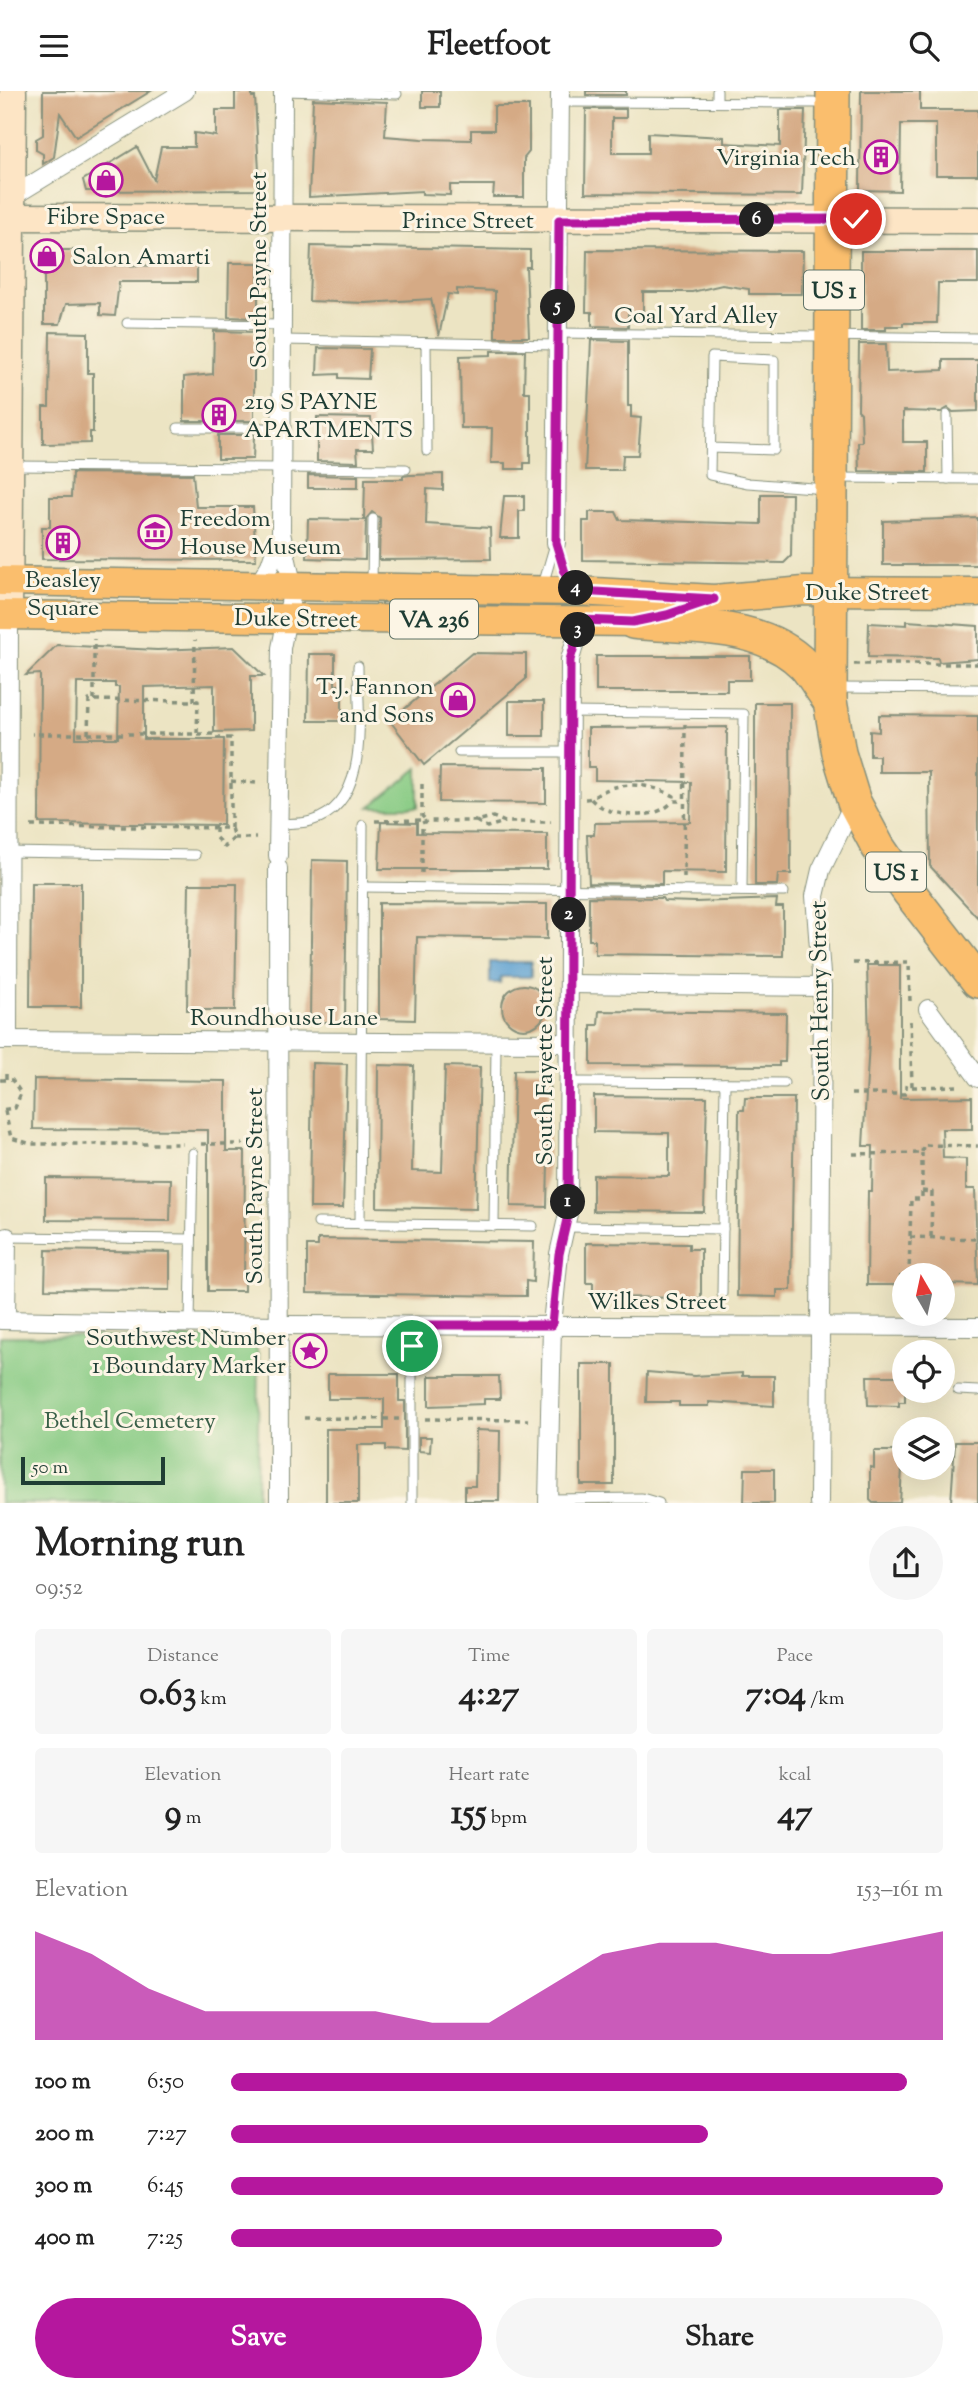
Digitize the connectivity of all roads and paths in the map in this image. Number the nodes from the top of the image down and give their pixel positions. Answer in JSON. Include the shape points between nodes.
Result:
{"nodes":[{"id":1,"x":13,"y":91,"type":"edge"},
{"id":2,"x":185,"y":91,"type":"edge"},
{"id":3,"x":283,"y":91,"type":"edge"},
{"id":4,"x":717,"y":91,"type":"edge"},
{"id":5,"x":397,"y":94,"type":"dead end"},
{"id":6,"x":560,"y":96,"type":"edge"},
{"id":7,"x":833,"y":97,"type":"edge"},
{"id":8,"x":717,"y":102,"type":"junction"},
{"id":9,"x":9,"y":210,"type":"edge"},
{"id":10,"x":283,"y":218,"type":"junction"},
{"id":11,"x":559,"y":220,"type":"junction"},
{"id":12,"x":978,"y":220,"type":"edge"},
{"id":13,"x":834,"y":221,"type":"junction"},
{"id":14,"x":127,"y":323,"type":"dead end"},
{"id":15,"x":282,"y":332,"type":"junction"},
{"id":16,"x":834,"y":336,"type":"junction"},
{"id":17,"x":978,"y":338,"type":"edge"},
{"id":18,"x":557,"y":339,"type":"junction"},
{"id":19,"x":426,"y":342,"type":"junction"},
{"id":20,"x":947,"y":415,"type":"dead end"},
{"id":21,"x":178,"y":428,"type":"dead end"},
{"id":22,"x":282,"y":428,"type":"junction"},
{"id":23,"x":711,"y":448,"type":"junction"},
{"id":24,"x":427,"y":451,"type":"dead end"},
{"id":25,"x":5,"y":466,"type":"edge"},
{"id":26,"x":282,"y":468,"type":"junction"},
{"id":27,"x":406,"y":469,"type":"dead end"},
{"id":28,"x":948,"y":479,"type":"junction"},
{"id":29,"x":978,"y":479,"type":"edge"},
{"id":30,"x":832,"y":484,"type":"junction"},
{"id":31,"x":373,"y":519,"type":"dead end"},
{"id":32,"x":281,"y":533,"type":"junction"},
{"id":33,"x":556,"y":543,"type":"junction"},
{"id":34,"x":4,"y":581,"type":"edge"},
{"id":35,"x":257,"y":587,"type":"junction"},
{"id":36,"x":293,"y":588,"type":"junction"},
{"id":37,"x":372,"y":589,"type":"junction"},
{"id":38,"x":541,"y":591,"type":"junction"},
{"id":39,"x":578,"y":591,"type":"junction"},
{"id":40,"x":830,"y":592,"type":"junction"},
{"id":41,"x":978,"y":592,"type":"edge"},
{"id":42,"x":714,"y":599,"type":"junction"},
{"id":43,"x":4,"y":615,"type":"edge"},
{"id":44,"x":287,"y":618,"type":"junction"},
{"id":45,"x":582,"y":620,"type":"junction"},
{"id":46,"x":633,"y":622,"type":"junction"},
{"id":47,"x":94,"y":638,"type":"dead end"},
{"id":48,"x":195,"y":639,"type":"dead end"},
{"id":49,"x":852,"y":664,"type":"dead end"},
{"id":50,"x":978,"y":664,"type":"edge"},
{"id":51,"x":358,"y":666,"type":"dead end"},
{"id":52,"x":978,"y":689,"type":"edge"},
{"id":53,"x":829,"y":694,"type":"junction"},
{"id":54,"x":94,"y":700,"type":"junction"},
{"id":55,"x":194,"y":701,"type":"junction"},
{"id":56,"x":569,"y":712,"type":"junction"},
{"id":57,"x":685,"y":713,"type":"junction"},
{"id":58,"x":32,"y":734,"type":"dead end"},
{"id":59,"x":88,"y":734,"type":"junction"},
{"id":60,"x":197,"y":734,"type":"junction"},
{"id":61,"x":459,"y":752,"type":"dead end"},
{"id":62,"x":569,"y":752,"type":"junction"},
{"id":63,"x":231,"y":781,"type":"junction"},
{"id":64,"x":257,"y":783,"type":"dead end"},
{"id":65,"x":422,"y":784,"type":"dead end"},
{"id":66,"x":569,"y":798,"type":"junction"},
{"id":67,"x":591,"y":799,"type":"junction"},
{"id":68,"x":673,"y":801,"type":"junction"},
{"id":69,"x":684,"y":801,"type":"junction"},
{"id":70,"x":854,"y":803,"type":"junction"},
{"id":71,"x":423,"y":820,"type":"junction"},
{"id":72,"x":476,"y":821,"type":"junction"},
{"id":73,"x":505,"y":822,"type":"junction"},
{"id":74,"x":553,"y":822,"type":"dead end"},
{"id":75,"x":366,"y":823,"type":"joint"},
{"id":76,"x":279,"y":824,"type":"junction"},
{"id":77,"x":31,"y":826,"type":"dead end"},
{"id":78,"x":216,"y":828,"type":"junction"},
{"id":79,"x":231,"y":828,"type":"junction"},
{"id":80,"x":234,"y":838,"type":"junction"},
{"id":81,"x":256,"y":838,"type":"dead end"},
{"id":82,"x":7,"y":852,"type":"junction"},
{"id":83,"x":195,"y":855,"type":"dead end"},
{"id":84,"x":422,"y":875,"type":"dead end"},
{"id":85,"x":362,"y":887,"type":"junction"},
{"id":86,"x":569,"y":889,"type":"junction"},
{"id":87,"x":684,"y":890,"type":"junction"},
{"id":88,"x":3,"y":891,"type":"edge"},
{"id":89,"x":742,"y":891,"type":"junction"},
{"id":90,"x":784,"y":892,"type":"dead end"},
{"id":91,"x":943,"y":937,"type":"junction"},
{"id":92,"x":3,"y":942,"type":"edge"},
{"id":93,"x":853,"y":963,"type":"dead end"},
{"id":94,"x":978,"y":963,"type":"edge"},
{"id":95,"x":978,"y":981,"type":"edge"},
{"id":96,"x":569,"y":984,"type":"junction"},
{"id":97,"x":822,"y":987,"type":"junction"},
{"id":98,"x":928,"y":1009,"type":"dead end"},
{"id":99,"x":4,"y":1040,"type":"edge"},
{"id":100,"x":278,"y":1042,"type":"junction"},
{"id":101,"x":361,"y":1042,"type":"junction"},
{"id":102,"x":496,"y":1043,"type":"junction"},
{"id":103,"x":569,"y":1043,"type":"junction"},
{"id":104,"x":6,"y":1072,"type":"dead end"},
{"id":105,"x":6,"y":1079,"type":"junction"},
{"id":106,"x":0,"y":1080,"type":"edge"},
{"id":107,"x":568,"y":1082,"type":"junction"},
{"id":108,"x":971,"y":1082,"type":"edge"},
{"id":109,"x":725,"y":1083,"type":"junction"},
{"id":110,"x":784,"y":1083,"type":"dead end"},
{"id":111,"x":912,"y":1087,"type":"junction"},
{"id":112,"x":852,"y":1094,"type":"dead end"},
{"id":113,"x":2,"y":1111,"type":"edge"},
{"id":114,"x":243,"y":1144,"type":"dead end"},
{"id":115,"x":978,"y":1146,"type":"edge"},
{"id":116,"x":193,"y":1153,"type":"dead end"},
{"id":117,"x":922,"y":1153,"type":"junction"},
{"id":118,"x":853,"y":1154,"type":"dead end"},
{"id":119,"x":922,"y":1191,"type":"junction"},
{"id":120,"x":318,"y":1223,"type":"dead end"},
{"id":121,"x":360,"y":1224,"type":"junction"},
{"id":122,"x":494,"y":1226,"type":"junction"},
{"id":123,"x":533,"y":1226,"type":"dead end"},
{"id":124,"x":566,"y":1227,"type":"junction"},
{"id":125,"x":723,"y":1229,"type":"junction"},
{"id":126,"x":6,"y":1237,"type":"joint"},
{"id":127,"x":910,"y":1237,"type":"junction"},
{"id":128,"x":931,"y":1238,"type":"junction"},
{"id":129,"x":191,"y":1239,"type":"junction"},
{"id":130,"x":978,"y":1239,"type":"edge"},
{"id":131,"x":909,"y":1263,"type":"edge"},
{"id":132,"x":722,"y":1294,"type":"dead end"},
{"id":133,"x":3,"y":1319,"type":"edge"},
{"id":134,"x":191,"y":1323,"type":"junction"},
{"id":135,"x":278,"y":1325,"type":"junction"},
{"id":136,"x":412,"y":1325,"type":"junction"},
{"id":137,"x":552,"y":1325,"type":"junction"},
{"id":138,"x":819,"y":1327,"type":"junction"},
{"id":139,"x":978,"y":1327,"type":"edge"},
{"id":140,"x":958,"y":1390,"type":"dead end"},
{"id":141,"x":978,"y":1391,"type":"edge"},
{"id":142,"x":548,"y":1501,"type":"edge"},
{"id":143,"x":279,"y":1503,"type":"edge"},
{"id":144,"x":412,"y":1503,"type":"edge"},
{"id":145,"x":659,"y":1503,"type":"edge"},
{"id":146,"x":819,"y":1503,"type":"edge"}],
"edges":[{"from":1,"to":9,"type":"street"},
{"from":2,"to":9,"type":"street"},
{"from":3,"to":5,"type":"lane"},
{"from":3,"to":10,"type":"street","name":"South Payne Street"},
{"from":4,"to":8,"type":"lane"},
{"from":6,"to":8,"type":"lane"},
{"from":6,"to":11,"type":"street"},
{"from":7,"to":8,"type":"lane"},
{"from":7,"to":13,"type":"highway","number":"US 1"},
{"from":9,"to":10,"type":"street","name":"Prince Street"},
{"from":9,"to":25,"type":"street"},
{"from":10,"to":11,"type":"street","name":"Prince Street"},
{"from":10,"to":15,"type":"street","name":"South Payne Street"},
{"from":11,"to":13,"type":"street","name":"Prince Street"},
{"from":11,"to":18,"type":"street"},
{"from":12,"to":13,"type":"street","name":"Prince Street"},
{"from":13,"to":16,"type":"highway","number":"US 1"},
{"from":14,"to":15,"type":"lane","name":"Coal Yard Alley"},
{"from":15,"to":19,"type":"lane","name":"Coal Yard Alley"},
{"from":15,"to":22,"type":"street","name":"South Payne Street"},
{"from":16,"to":17,"type":"lane","name":"Coal Yard Alley"},
{"from":16,"to":18,"type":"lane","name":"Coal Yard Alley"},
{"from":16,"to":30,"type":"highway","number":"US 1"},
{"from":18,"to":19,"type":"lane","name":"Coal Yard Alley"},
{"from":18,"to":33,"type":"street"},
{"from":19,"to":24,"type":"lane"},
{"from":20,"to":28,"type":"lane"},
{"from":21,"to":22,"type":"lane"},
{"from":22,"to":26,"type":"street","name":"South Payne Street"},
{"from":23,"to":23,"type":"lane","via":[[774,450],[774,360],[712,357]]},
{"from":23,"to":30,"type":"lane","via":[[710,475],[748,483]]},
{"from":25,"to":26,"type":"lane"},
{"from":25,"to":34,"type":"street"},
{"from":26,"to":27,"type":"lane"},
{"from":26,"to":32,"type":"street","name":"South Payne Street"},
{"from":28,"to":29,"type":"lane"},
{"from":28,"to":30,"type":"lane"},
{"from":30,"to":40,"type":"highway","number":"US 1"},
{"from":31,"to":37,"type":"lane"},
{"from":32,"to":35,"type":"street","name":"South Payne Street"},
{"from":32,"to":36,"type":"street","name":"South Payne Street"},
{"from":33,"to":38,"type":"lane"},
{"from":33,"to":39,"type":"lane","via":[[567,579]]},
{"from":34,"to":35,"type":"main road","name":"Duke Street","number":"VA 236"},
{"from":34,"to":43,"type":"street"},
{"from":35,"to":36,"type":"main road","name":"Duke Street","number":"VA 236"},
{"from":36,"to":37,"type":"main road","name":"Duke Street","number":"VA 236"},
{"from":36,"to":44,"type":"street","name":"South Payne Street"},
{"from":37,"to":38,"type":"main road","name":"Duke Street","number":"VA 236"},
{"from":38,"to":39,"type":"main road","name":"Duke Street","number":"VA 236"},
{"from":39,"to":42,"type":"main road","name":"Duke Street","number":"VA 236"},
{"from":40,"to":41,"type":"main road","name":"Duke Street","number":"VA 236"},
{"from":40,"to":42,"type":"main road","name":"Duke Street","number":"VA 236"},
{"from":40,"to":53,"type":"highway","number":"US 1"},
{"from":42,"to":46,"type":"main road","name":"Duke Street","number":"VA 236"},
{"from":43,"to":44,"type":"main road","name":"Duke Street","number":"VA 236"},
{"from":43,"to":82,"type":"street"},
{"from":44,"to":45,"type":"main road","name":"Duke Street","number":"VA 236"},
{"from":44,"to":76,"type":"street","name":"South Payne Street","via":[[281,648]]},
{"from":45,"to":46,"type":"main road","name":"Duke Street","number":"VA 236"},
{"from":45,"to":56,"type":"street","name":"South Fayette Street","via":[[570,660]]},
{"from":46,"to":53,"type":"highway","via":[[759,637],[804,665]]},
{"from":47,"to":54,"type":"path"},
{"from":48,"to":55,"type":"path"},
{"from":49,"to":50,"type":"path"},
{"from":51,"to":76,"type":"lane","via":[[354,783],[340,804],[312,821]]},
{"from":52,"to":53,"type":"lane"},
{"from":53,"to":70,"type":"highway","number":"US 1"},
{"from":54,"to":55,"type":"path"},
{"from":54,"to":59,"type":"path","via":[[89,700]]},
{"from":55,"to":60,"type":"path","via":[[198,701]]},
{"from":56,"to":57,"type":"lane"},
{"from":56,"to":62,"type":"street","name":"South Fayette Street"},
{"from":57,"to":69,"type":"path"},
{"from":57,"to":89,"type":"lane","via":[[744,714]]},
{"from":58,"to":59,"type":"path"},
{"from":59,"to":60,"type":"path"},
{"from":60,"to":63,"type":"path","via":[[231,738]]},
{"from":61,"to":62,"type":"lane"},
{"from":62,"to":66,"type":"street","name":"South Fayette Street"},
{"from":63,"to":64,"type":"path"},
{"from":63,"to":79,"type":"path"},
{"from":65,"to":71,"type":"path"},
{"from":66,"to":67,"type":"path"},
{"from":66,"to":86,"type":"street","name":"South Fayette Street"},
{"from":67,"to":68,"type":"path","via":[[608,811],[637,814],[668,808]]},
{"from":67,"to":68,"type":"path","via":[[614,787],[632,785],[664,790],[674,796]]},
{"from":68,"to":69,"type":"path"},
{"from":69,"to":87,"type":"path"},
{"from":70,"to":91,"type":"highway","number":"US 1","via":[[878,847]]},
{"from":70,"to":97,"type":"street","name":"South Henry Street","via":[[821,870],[816,895]]},
{"from":71,"to":72,"type":"path"},
{"from":71,"to":75,"type":"path"},
{"from":71,"to":84,"type":"path"},
{"from":72,"to":73,"type":"path","via":[[493,817]]},
{"from":72,"to":73,"type":"path","via":[[487,827]]},
{"from":73,"to":74,"type":"path"},
{"from":75,"to":85,"type":"lane"},
{"from":76,"to":100,"type":"street","name":"South Payne Street"},
{"from":77,"to":78,"type":"path"},
{"from":78,"to":79,"type":"path"},
{"from":78,"to":80,"type":"path","via":[[219,844],[225,846]]},
{"from":79,"to":80,"type":"path"},
{"from":80,"to":81,"type":"path"},
{"from":82,"to":83,"type":"lane"},
{"from":82,"to":88,"type":"street"},
{"from":85,"to":86,"type":"lane"},
{"from":85,"to":101,"type":"lane"},
{"from":86,"to":87,"type":"lane"},
{"from":86,"to":96,"type":"street","name":"South Fayette Street"},
{"from":87,"to":89,"type":"lane"},
{"from":88,"to":92,"type":"street"},
{"from":89,"to":90,"type":"lane"},
{"from":91,"to":94,"type":"highway"},
{"from":91,"to":95,"type":"highway","number":"US 1"},
{"from":92,"to":99,"type":"street"},
{"from":93,"to":111,"type":"path","via":[[909,962]]},
{"from":96,"to":97,"type":"street"},
{"from":96,"to":103,"type":"street","name":"South Fayette Street"},
{"from":97,"to":138,"type":"street","name":"South Henry Street"},
{"from":98,"to":108,"type":"street"},
{"from":99,"to":100,"type":"street","name":"Roundhouse Lane"},
{"from":100,"to":101,"type":"street","name":"Roundhouse Lane"},
{"from":100,"to":135,"type":"street","name":"South Payne Street"},
{"from":101,"to":102,"type":"street","name":"Roundhouse Lane"},
{"from":101,"to":121,"type":"lane"},
{"from":102,"to":103,"type":"street","name":"Roundhouse Lane"},
{"from":102,"to":122,"type":"lane"},
{"from":103,"to":107,"type":"street","name":"South Fayette Street"},
{"from":104,"to":105,"type":"path"},
{"from":105,"to":106,"type":"path"},
{"from":105,"to":113,"type":"path","via":[[21,1093],[18,1104]]},
{"from":107,"to":109,"type":"lane"},
{"from":107,"to":124,"type":"street","name":"South Fayette Street"},
{"from":108,"to":111,"type":"path"},
{"from":109,"to":110,"type":"lane"},
{"from":109,"to":125,"type":"lane"},
{"from":111,"to":112,"type":"path","via":[[906,1087],[906,1094]]},
{"from":113,"to":114,"type":"path","via":[[11,1138],[31,1144]]},
{"from":115,"to":117,"type":"path","via":[[923,1145]]},
{"from":116,"to":129,"type":"lane"},
{"from":117,"to":118,"type":"path"},
{"from":117,"to":119,"type":"path"},
{"from":119,"to":127,"type":"path","via":[[922,1199],[911,1199]]},
{"from":119,"to":128,"type":"path","via":[[932,1192]]},
{"from":120,"to":121,"type":"lane"},
{"from":121,"to":122,"type":"lane"},
{"from":122,"to":123,"type":"lane"},
{"from":124,"to":125,"type":"lane"},
{"from":124,"to":137,"type":"street","name":"South Fayette Street"},
{"from":125,"to":132,"type":"lane"},
{"from":126,"to":129,"type":"lane"},
{"from":126,"to":133,"type":"street"},
{"from":127,"to":128,"type":"path"},
{"from":127,"to":131,"type":"path"},
{"from":128,"to":130,"type":"path"},
{"from":129,"to":134,"type":"lane"},
{"from":133,"to":134,"type":"street","name":"Wilkes Street"},
{"from":134,"to":135,"type":"street","name":"Wilkes Street"},
{"from":135,"to":136,"type":"street","name":"Wilkes Street"},
{"from":135,"to":143,"type":"street","name":"South Payne Street"},
{"from":136,"to":137,"type":"street","name":"Wilkes Street"},
{"from":136,"to":144,"type":"lane"},
{"from":137,"to":138,"type":"street","name":"Wilkes Street"},
{"from":137,"to":142,"type":"street","name":"South Fayette Street"},
{"from":138,"to":139,"type":"street","name":"Wilkes Street"},
{"from":138,"to":146,"type":"street","name":"South Henry Street"},
{"from":140,"to":141,"type":"lane"},
{"from":142,"to":145,"type":"lane","via":[[642,1498]]}]}
